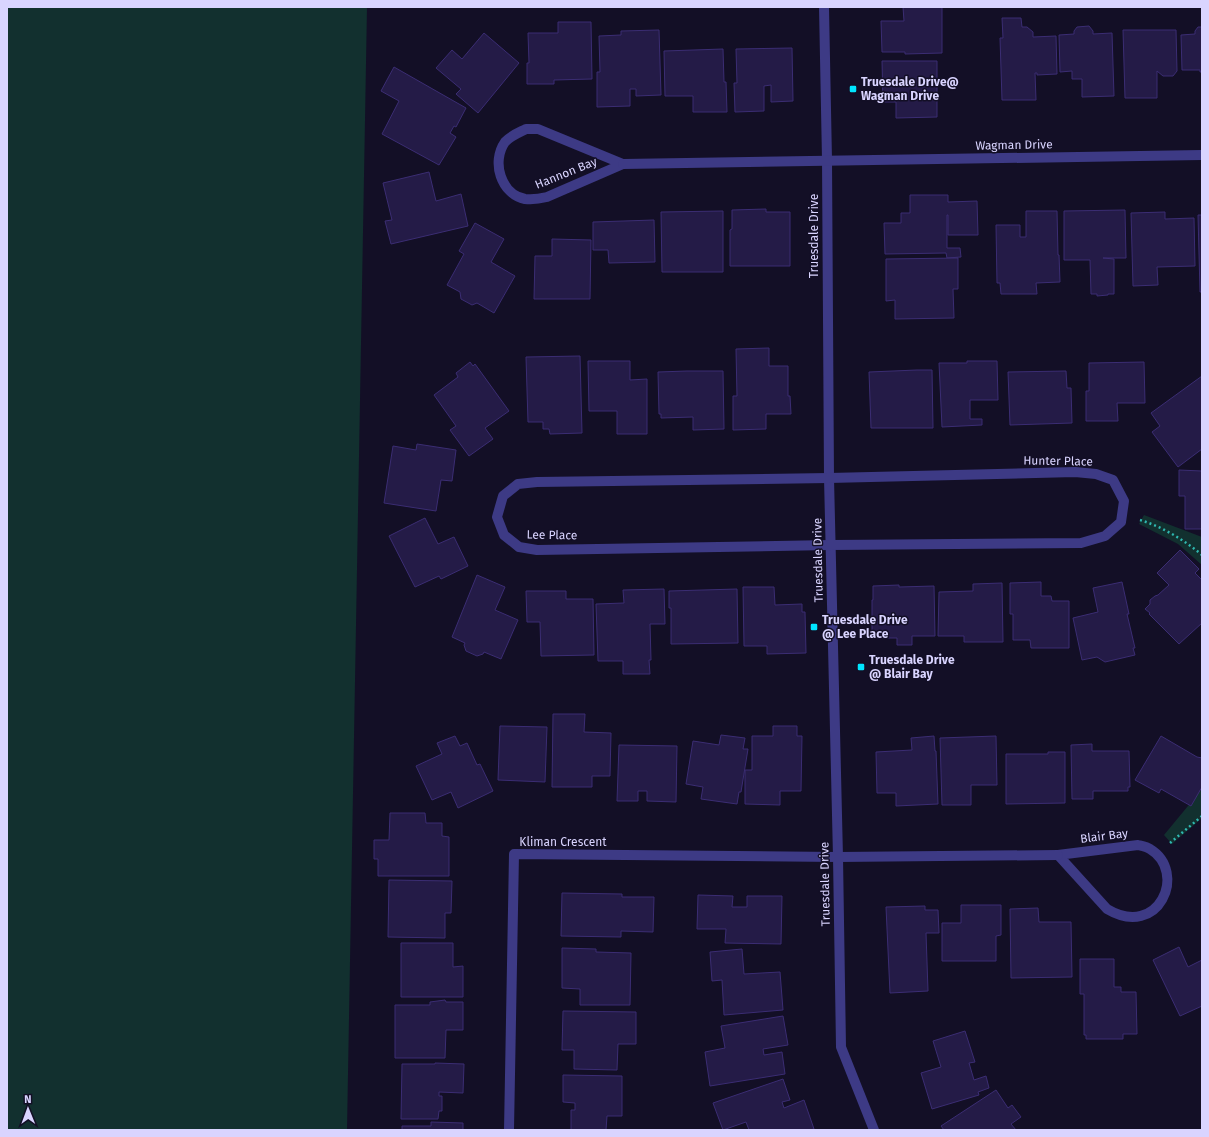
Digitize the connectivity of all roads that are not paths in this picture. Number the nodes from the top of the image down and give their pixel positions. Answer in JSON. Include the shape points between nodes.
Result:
{"nodes":[{"id":1,"x":824,"y":7,"type":"edge"},
{"id":2,"x":1202,"y":155,"type":"edge"},
{"id":3,"x":827,"y":160,"type":"junction"},
{"id":4,"x":623,"y":164,"type":"junction"},
{"id":5,"x":829,"y":478,"type":"junction"},
{"id":6,"x":831,"y":545,"type":"junction"},
{"id":7,"x":1058,"y":855,"type":"junction"},
{"id":8,"x":838,"y":857,"type":"junction"},
{"id":9,"x":510,"y":1130,"type":"edge"},
{"id":10,"x":874,"y":1130,"type":"edge"}],
"edges":[{"from":1,"to":3,"type":"street","name":"Truesdale Drive"},
{"from":2,"to":3,"type":"street","name":"Wagman Drive"},
{"from":3,"to":4,"type":"street","name":"Hannon Bay"},
{"from":3,"to":5,"type":"street","name":"Truesdale Drive"},
{"from":4,"to":4,"type":"street","name":"Hannon Bay","via":[[538,129],[526,129],[515,134],[500,152],[498,164],[505,186],[514,194],[536,200]]},
{"from":5,"to":6,"type":"street","name":"Truesdale Drive"},
{"from":5,"to":6,"type":"street","name":"Hunter Place","via":[[1067,472],[1096,474],[1113,480],[1124,501],[1121,522],[1105,536],[1081,543]]},
{"from":5,"to":6,"type":"street","name":"Lee Place","via":[[518,484],[503,496],[498,517],[504,535],[519,547],[538,550]]},
{"from":6,"to":8,"type":"street","name":"Truesdale Drive"},
{"from":7,"to":7,"type":"street","name":"Blair Bay","via":[[1138,845],[1160,858],[1168,882],[1165,895],[1159,905],[1140,917],[1128,918],[1117,915],[1106,909]]},
{"from":7,"to":8,"type":"street","name":"Blair Bay"},
{"from":8,"to":9,"type":"street","name":"Kliman Crescent","via":[[514,854]]},
{"from":8,"to":10,"type":"street","name":"Truesdale Drive","via":[[841,1047]]}]}
